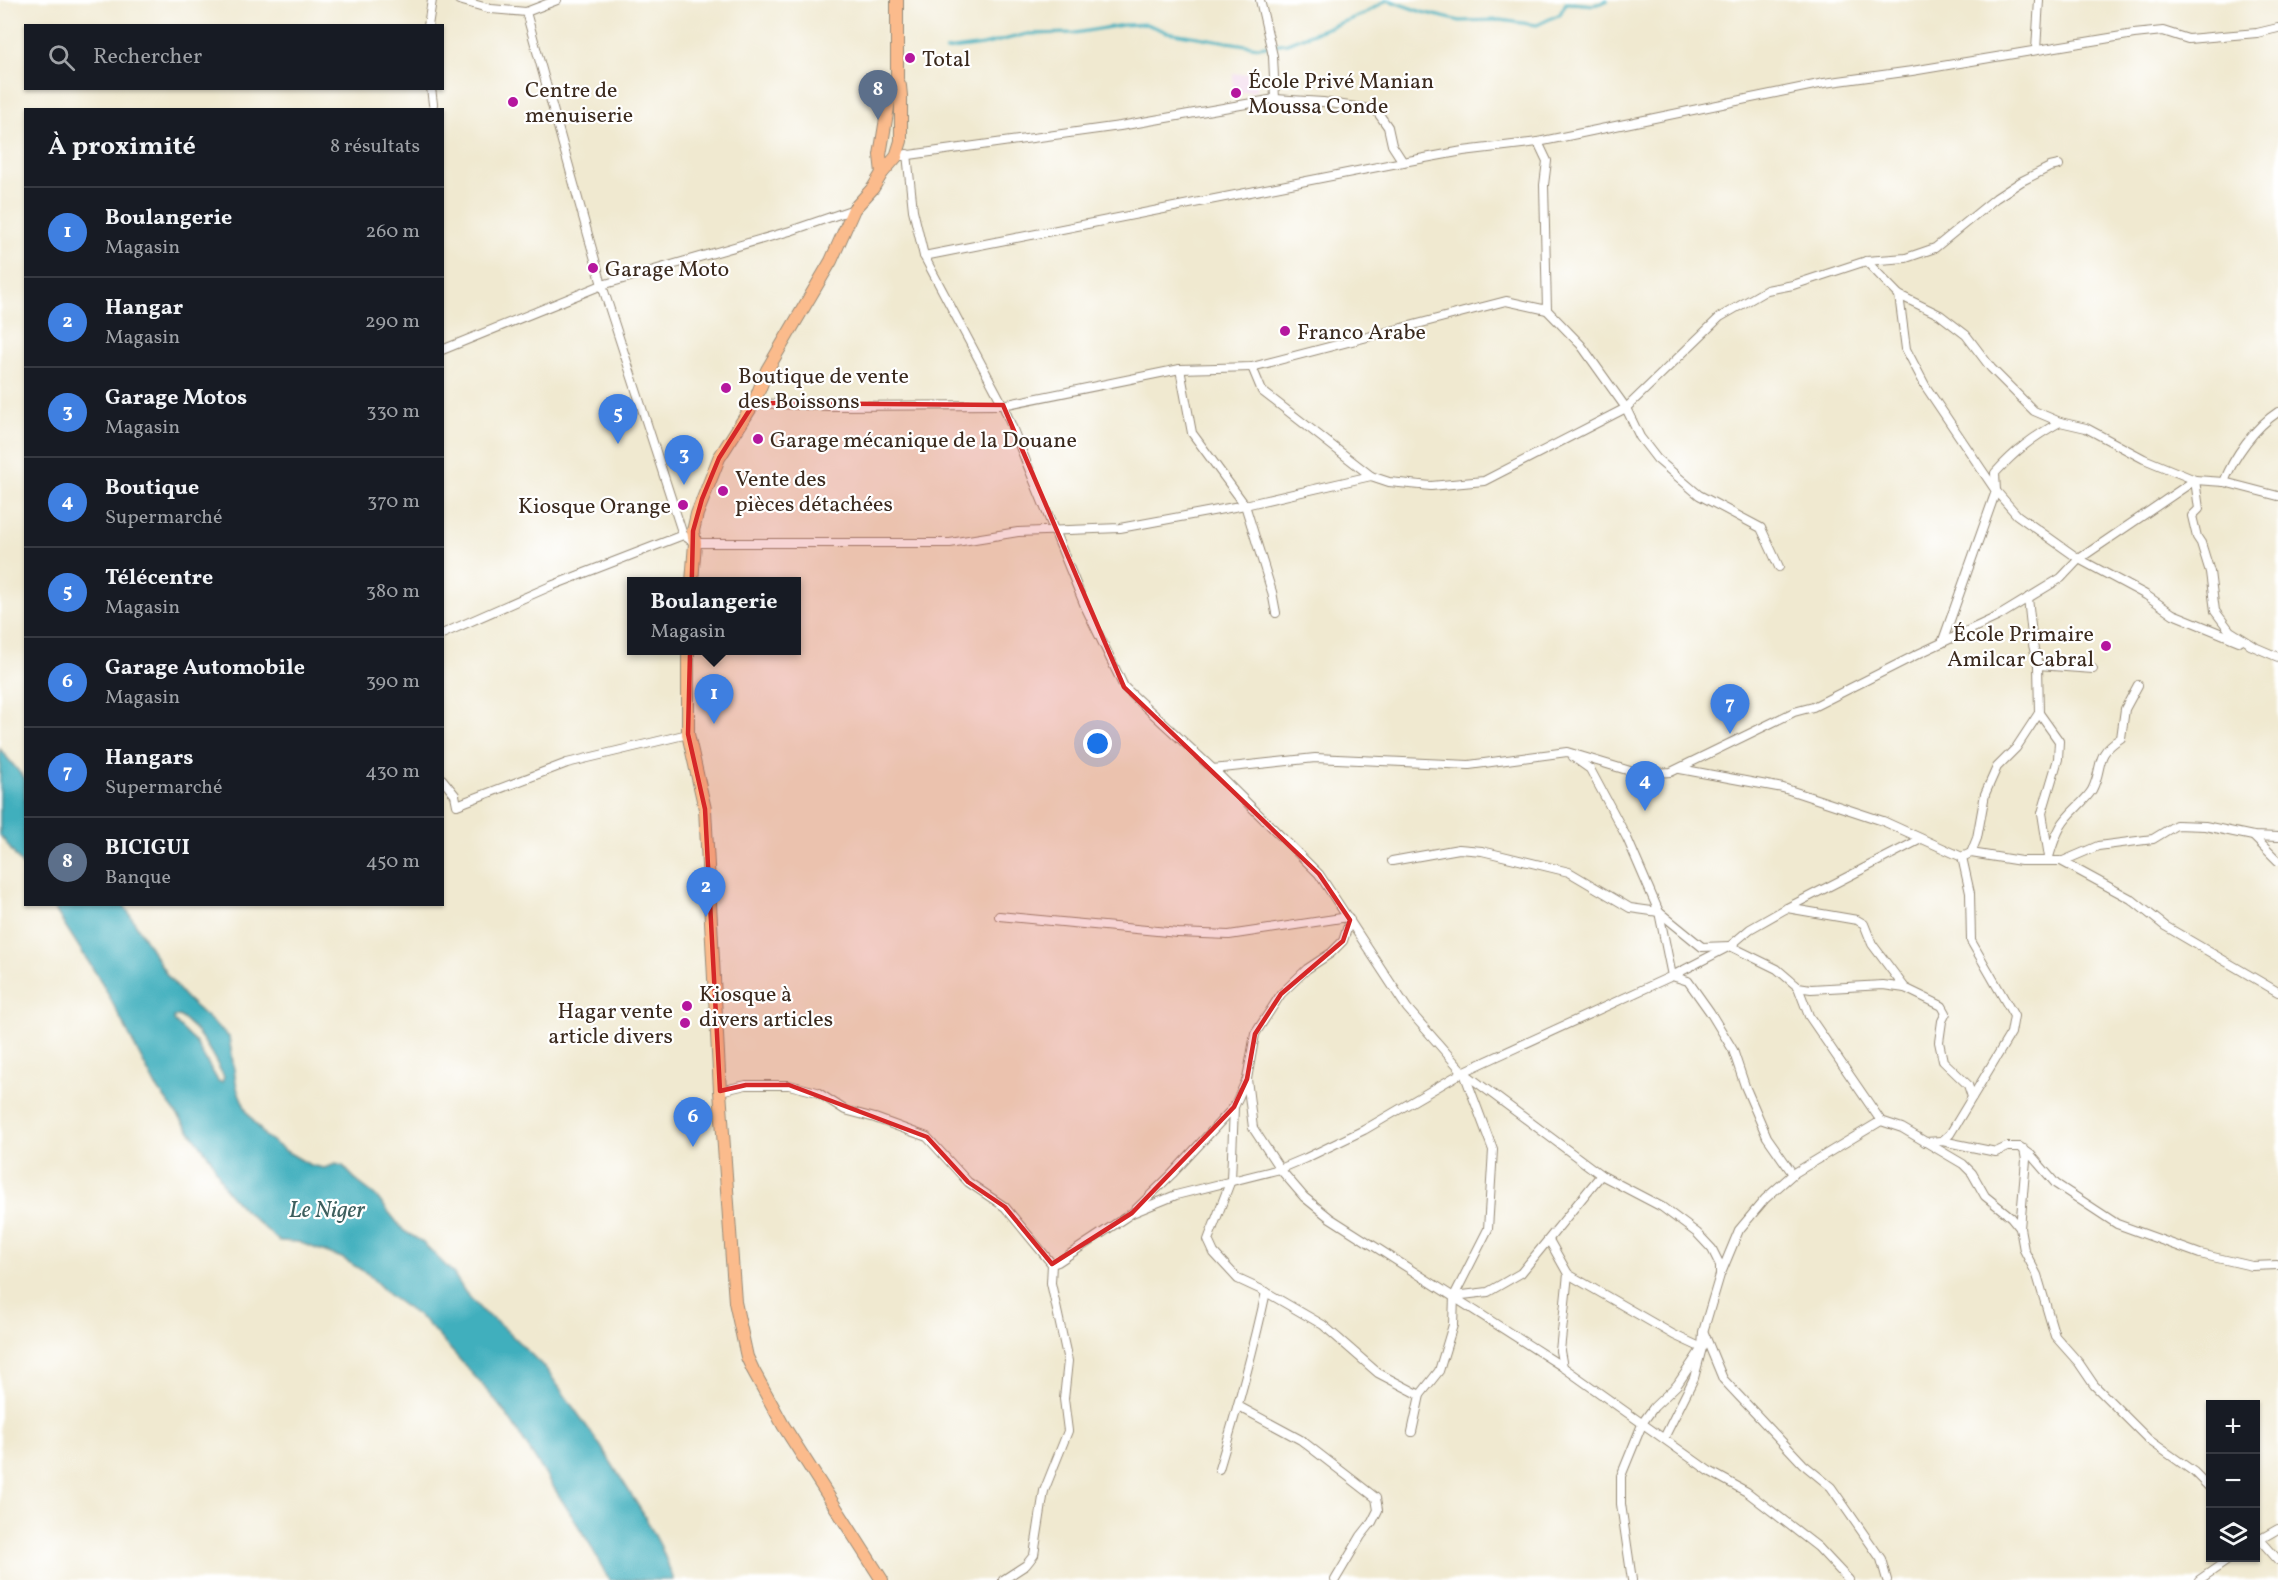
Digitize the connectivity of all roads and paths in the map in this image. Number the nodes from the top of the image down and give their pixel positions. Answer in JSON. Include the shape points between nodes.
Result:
{"nodes":[{"id":1,"x":432,"y":0,"type":"edge"},
{"id":2,"x":459,"y":0,"type":"edge"},
{"id":3,"x":557,"y":0,"type":"edge"},
{"id":4,"x":897,"y":0,"type":"edge"},
{"id":5,"x":1260,"y":0,"type":"edge"},
{"id":6,"x":2039,"y":0,"type":"edge"},
{"id":7,"x":526,"y":12,"type":"junction"},
{"id":8,"x":428,"y":24,"type":"edge"},
{"id":9,"x":2278,"y":28,"type":"edge"},
{"id":10,"x":2036,"y":50,"type":"junction"},
{"id":11,"x":897,"y":80,"type":"junction"},
{"id":12,"x":430,"y":90,"type":"edge"},
{"id":13,"x":1275,"y":99,"type":"junction"},
{"id":14,"x":433,"y":104,"type":"dead end"},
{"id":15,"x":1538,"y":142,"type":"junction"},
{"id":16,"x":880,"y":156,"type":"junction"},
{"id":17,"x":902,"y":156,"type":"junction"},
{"id":18,"x":1403,"y":162,"type":"junction"},
{"id":19,"x":2059,"y":165,"type":"dead end"},
{"id":20,"x":882,"y":172,"type":"junction"},
{"id":21,"x":854,"y":209,"type":"junction"},
{"id":22,"x":924,"y":256,"type":"junction"},
{"id":23,"x":1866,"y":261,"type":"junction"},
{"id":24,"x":602,"y":285,"type":"junction"},
{"id":25,"x":1899,"y":295,"type":"junction"},
{"id":26,"x":1547,"y":310,"type":"junction"},
{"id":27,"x":444,"y":349,"type":"edge"},
{"id":28,"x":1252,"y":367,"type":"junction"},
{"id":29,"x":1180,"y":369,"type":"junction"},
{"id":30,"x":754,"y":403,"type":"junction"},
{"id":31,"x":1003,"y":405,"type":"junction"},
{"id":32,"x":1626,"y":408,"type":"junction"},
{"id":33,"x":2278,"y":412,"type":"edge"},
{"id":34,"x":2060,"y":422,"type":"junction"},
{"id":35,"x":1371,"y":476,"type":"junction"},
{"id":36,"x":2194,"y":480,"type":"junction"},
{"id":37,"x":2224,"y":482,"type":"junction"},
{"id":38,"x":1996,"y":491,"type":"junction"},
{"id":39,"x":2278,"y":496,"type":"edge"},
{"id":40,"x":1245,"y":505,"type":"junction"},
{"id":41,"x":1056,"y":531,"type":"junction"},
{"id":42,"x":682,"y":535,"type":"junction"},
{"id":43,"x":694,"y":543,"type":"junction"},
{"id":44,"x":2079,"y":559,"type":"junction"},
{"id":45,"x":1779,"y":567,"type":"dead end"},
{"id":46,"x":692,"y":577,"type":"edge"},
{"id":47,"x":2028,"y":598,"type":"junction"},
{"id":48,"x":1276,"y":613,"type":"dead end"},
{"id":49,"x":444,"y":633,"type":"edge"},
{"id":50,"x":1942,"y":643,"type":"junction"},
{"id":51,"x":2254,"y":646,"type":"junction"},
{"id":52,"x":688,"y":655,"type":"edge"},
{"id":53,"x":2278,"y":657,"type":"edge"},
{"id":54,"x":2038,"y":665,"type":"junction"},
{"id":55,"x":2093,"y":669,"type":"dead end"},
{"id":56,"x":2138,"y":685,"type":"dead end"},
{"id":57,"x":2039,"y":713,"type":"junction"},
{"id":58,"x":688,"y":734,"type":"junction"},
{"id":59,"x":1567,"y":752,"type":"junction"},
{"id":60,"x":1213,"y":769,"type":"junction"},
{"id":61,"x":1680,"y":769,"type":"junction"},
{"id":62,"x":444,"y":781,"type":"edge"},
{"id":63,"x":2253,"y":836,"type":"junction"},
{"id":64,"x":2278,"y":837,"type":"edge"},
{"id":65,"x":1921,"y":839,"type":"junction"},
{"id":66,"x":1971,"y":853,"type":"junction"},
{"id":67,"x":2049,"y":856,"type":"junction"},
{"id":68,"x":1962,"y":857,"type":"junction"},
{"id":69,"x":1392,"y":861,"type":"dead end"},
{"id":70,"x":2063,"y":861,"type":"junction"},
{"id":71,"x":2278,"y":861,"type":"edge"},
{"id":72,"x":1787,"y":908,"type":"junction"},
{"id":73,"x":1659,"y":912,"type":"junction"},
{"id":74,"x":999,"y":916,"type":"dead end"},
{"id":75,"x":1349,"y":919,"type":"junction"},
{"id":76,"x":1730,"y":946,"type":"junction"},
{"id":77,"x":1672,"y":976,"type":"junction"},
{"id":78,"x":1798,"y":987,"type":"junction"},
{"id":79,"x":1905,"y":988,"type":"junction"},
{"id":80,"x":2278,"y":992,"type":"edge"},
{"id":81,"x":1463,"y":1072,"type":"junction"},
{"id":82,"x":1247,"y":1078,"type":"junction"},
{"id":83,"x":720,"y":1091,"type":"junction"},
{"id":84,"x":1972,"y":1097,"type":"junction"},
{"id":85,"x":1234,"y":1107,"type":"junction"},
{"id":86,"x":1881,"y":1121,"type":"junction"},
{"id":87,"x":1941,"y":1141,"type":"junction"},
{"id":88,"x":1925,"y":1142,"type":"junction"},
{"id":89,"x":2024,"y":1149,"type":"junction"},
{"id":90,"x":1280,"y":1169,"type":"junction"},
{"id":91,"x":1602,"y":1174,"type":"junction"},
{"id":92,"x":1793,"y":1174,"type":"junction"},
{"id":93,"x":1231,"y":1180,"type":"junction"},
{"id":94,"x":1131,"y":1213,"type":"junction"},
{"id":95,"x":2020,"y":1227,"type":"junction"},
{"id":96,"x":1549,"y":1240,"type":"junction"},
{"id":97,"x":1052,"y":1263,"type":"junction"},
{"id":98,"x":2278,"y":1265,"type":"edge"},
{"id":99,"x":1568,"y":1274,"type":"junction"},
{"id":100,"x":1720,"y":1275,"type":"junction"},
{"id":101,"x":1266,"y":1292,"type":"junction"},
{"id":102,"x":1454,"y":1296,"type":"junction"},
{"id":103,"x":1703,"y":1332,"type":"junction"},
{"id":104,"x":1702,"y":1348,"type":"junction"},
{"id":105,"x":1563,"y":1367,"type":"junction"},
{"id":106,"x":1420,"y":1395,"type":"junction"},
{"id":107,"x":1238,"y":1406,"type":"junction"},
{"id":108,"x":1643,"y":1422,"type":"junction"},
{"id":109,"x":1412,"y":1432,"type":"dead end"},
{"id":110,"x":1664,"y":1438,"type":"junction"},
{"id":111,"x":1219,"y":1469,"type":"dead end"},
{"id":112,"x":2206,"y":1483,"type":"edge"},
{"id":113,"x":2278,"y":1529,"type":"edge"},
{"id":114,"x":2260,"y":1538,"type":"edge"},
{"id":115,"x":2260,"y":1542,"type":"edge"},
{"id":116,"x":2278,"y":1560,"type":"edge"},
{"id":117,"x":2224,"y":1562,"type":"edge"},
{"id":118,"x":882,"y":1580,"type":"edge"},
{"id":119,"x":1003,"y":1580,"type":"edge"},
{"id":120,"x":1335,"y":1580,"type":"edge"},
{"id":121,"x":1632,"y":1580,"type":"edge"},
{"id":122,"x":1849,"y":1580,"type":"edge"},
{"id":123,"x":1887,"y":1580,"type":"edge"},
{"id":124,"x":2199,"y":1580,"type":"edge"}],
"edges":[{"from":1,"to":8,"type":"street"},
{"from":2,"to":7,"type":"street","via":[[491,9]]},
{"from":3,"to":7,"type":"street"},
{"from":4,"to":11,"type":"highway"},
{"from":5,"to":13,"type":"street","via":[[1274,56]]},
{"from":6,"to":10,"type":"street"},
{"from":7,"to":24,"type":"street"},
{"from":9,"to":10,"type":"street","via":[[2187,39],[2163,32],[2134,34]]},
{"from":10,"to":15,"type":"street","via":[[1824,83]]},
{"from":11,"to":16,"type":"highway","via":[[892,86]]},
{"from":11,"to":17,"type":"highway"},
{"from":12,"to":14,"type":"street"},
{"from":13,"to":17,"type":"street","via":[[1120,126]]},
{"from":13,"to":18,"type":"street","via":[[1376,110]]},
{"from":15,"to":18,"type":"street"},
{"from":15,"to":26,"type":"street","via":[[1547,161]]},
{"from":16,"to":17,"type":"street"},
{"from":16,"to":20,"type":"highway"},
{"from":17,"to":20,"type":"highway"},
{"from":17,"to":22,"type":"street"},
{"from":18,"to":22,"type":"street"},
{"from":19,"to":23,"type":"street","via":[[1996,198],[1935,248],[1905,258]]},
{"from":20,"to":21,"type":"highway"},
{"from":21,"to":24,"type":"street"},
{"from":21,"to":30,"type":"highway","via":[[831,261],[767,370]]},
{"from":22,"to":31,"type":"street"},
{"from":23,"to":25,"type":"street"},
{"from":23,"to":32,"type":"street","via":[[1767,290],[1720,317]]},
{"from":24,"to":27,"type":"street"},
{"from":24,"to":42,"type":"street"},
{"from":25,"to":34,"type":"street","via":[[1940,315],[1966,335],[1991,368],[2034,411]]},
{"from":25,"to":38,"type":"street","via":[[1906,349],[1943,414]]},
{"from":26,"to":28,"type":"street","via":[[1506,301]]},
{"from":26,"to":32,"type":"street","via":[[1581,345]]},
{"from":28,"to":29,"type":"street"},
{"from":28,"to":35,"type":"street","via":[[1262,391]]},
{"from":29,"to":31,"type":"street"},
{"from":29,"to":40,"type":"street","via":[[1192,432]]},
{"from":30,"to":31,"type":"street"},
{"from":30,"to":43,"type":"highway","via":[[719,458],[697,514]]},
{"from":31,"to":41,"type":"street"},
{"from":32,"to":35,"type":"street","via":[[1484,480],[1431,486]]},
{"from":32,"to":45,"type":"street","via":[[1640,437],[1657,459],[1699,495],[1761,528]]},
{"from":33,"to":37,"type":"street","via":[[2245,446]]},
{"from":34,"to":36,"type":"street","via":[[2086,428]]},
{"from":34,"to":38,"type":"street","via":[[2012,454],[1995,473]]},
{"from":35,"to":40,"type":"street"},
{"from":36,"to":37,"type":"street"},
{"from":36,"to":44,"type":"street"},
{"from":36,"to":51,"type":"street","via":[[2199,509],[2192,516],[2210,572],[2215,611],[2230,631]]},
{"from":37,"to":39,"type":"street"},
{"from":38,"to":44,"type":"street","via":[[2017,515]]},
{"from":38,"to":50,"type":"street"},
{"from":40,"to":41,"type":"street","via":[[1120,528]]},
{"from":40,"to":48,"type":"street"},
{"from":41,"to":43,"type":"street","via":[[1018,532],[950,543]]},
{"from":41,"to":60,"type":"street","via":[[1085,606],[1124,687]]},
{"from":42,"to":43,"type":"street"},
{"from":42,"to":49,"type":"street"},
{"from":43,"to":46,"type":"highway"},
{"from":44,"to":47,"type":"street","via":[[2061,578]]},
{"from":44,"to":51,"type":"street","via":[[2173,614]]},
{"from":47,"to":50,"type":"street"},
{"from":47,"to":54,"type":"street"},
{"from":50,"to":61,"type":"street"},
{"from":51,"to":53,"type":"street"},
{"from":52,"to":58,"type":"highway"},
{"from":54,"to":55,"type":"street"},
{"from":54,"to":57,"type":"street"},
{"from":56,"to":67,"type":"street","via":[[2125,708],[2121,738],[2108,746],[2093,788],[2061,825]]},
{"from":57,"to":66,"type":"street","via":[[2016,748],[1997,767],[1985,794]]},
{"from":57,"to":67,"type":"street","via":[[2059,741],[2058,759],[2042,813]]},
{"from":58,"to":62,"type":"street","via":[[567,763],[457,805],[455,795]]},
{"from":58,"to":83,"type":"highway","via":[[705,809]]},
{"from":59,"to":60,"type":"street","via":[[1468,765],[1315,759]]},
{"from":59,"to":61,"type":"street","via":[[1640,774]]},
{"from":59,"to":73,"type":"street","via":[[1590,769],[1627,838]]},
{"from":60,"to":75,"type":"street","via":[[1319,874]]},
{"from":61,"to":65,"type":"street","via":[[1783,789],[1883,821]]},
{"from":63,"to":64,"type":"street"},
{"from":63,"to":70,"type":"street","via":[[2205,826],[2176,825],[2153,839],[2098,846]]},
{"from":63,"to":71,"type":"street"},
{"from":65,"to":68,"type":"street"},
{"from":65,"to":72,"type":"street"},
{"from":66,"to":68,"type":"street"},
{"from":66,"to":70,"type":"street","via":[[2021,861]]},
{"from":67,"to":70,"type":"street"},
{"from":68,"to":84,"type":"street","via":[[1970,893],[1971,941],[2014,1016],[2010,1033]]},
{"from":69,"to":73,"type":"street","via":[[1459,849],[1482,851],[1569,872],[1630,908]]},
{"from":70,"to":80,"type":"street"},
{"from":72,"to":76,"type":"street","via":[[1750,929]]},
{"from":72,"to":79,"type":"street","via":[[1864,924],[1872,944]]},
{"from":73,"to":76,"type":"street","via":[[1702,947]]},
{"from":73,"to":77,"type":"street"},
{"from":74,"to":75,"type":"street","via":[[1229,935]]},
{"from":75,"to":81,"type":"street","via":[[1407,1008]]},
{"from":75,"to":82,"type":"street","via":[[1343,940],[1281,994],[1255,1034]]},
{"from":76,"to":77,"type":"street"},
{"from":76,"to":78,"type":"street","via":[[1777,969]]},
{"from":77,"to":81,"type":"street"},
{"from":77,"to":92,"type":"street","via":[[1688,981],[1710,1012],[1733,1050],[1767,1137]]},
{"from":78,"to":79,"type":"street"},
{"from":78,"to":86,"type":"street","via":[[1809,1016]]},
{"from":79,"to":84,"type":"street","via":[[1942,1006],[1946,1013],[1939,1042],[1943,1061],[1968,1085]]},
{"from":81,"to":90,"type":"street","via":[[1364,1130]]},
{"from":81,"to":91,"type":"street"},
{"from":81,"to":102,"type":"street","via":[[1493,1150],[1493,1176],[1488,1229]]},
{"from":82,"to":85,"type":"street"},
{"from":82,"to":90,"type":"street","via":[[1253,1128]]},
{"from":83,"to":97,"type":"street","via":[[746,1085],[789,1085],[817,1092],[845,1110],[927,1137],[968,1182],[1005,1207]]},
{"from":83,"to":118,"type":"highway","via":[[735,1302],[747,1357],[783,1425]]},
{"from":84,"to":87,"type":"street","via":[[1950,1134]]},
{"from":85,"to":93,"type":"street"},
{"from":85,"to":94,"type":"street"},
{"from":86,"to":88,"type":"street"},
{"from":86,"to":92,"type":"street"},
{"from":87,"to":88,"type":"street"},
{"from":87,"to":89,"type":"street","via":[[1996,1152],[2007,1147]]},
{"from":88,"to":95,"type":"street","via":[[1963,1164],[1985,1196]]},
{"from":89,"to":95,"type":"street"},
{"from":89,"to":98,"type":"street","via":[[2056,1184],[2118,1224],[2200,1254],[2252,1266]]},
{"from":90,"to":93,"type":"street"},
{"from":90,"to":102,"type":"street","via":[[1304,1197],[1330,1218]]},
{"from":91,"to":96,"type":"street"},
{"from":91,"to":100,"type":"street","via":[[1697,1233],[1712,1249]]},
{"from":92,"to":100,"type":"street","via":[[1739,1230]]},
{"from":93,"to":94,"type":"street"},
{"from":93,"to":101,"type":"street","via":[[1208,1240],[1214,1253],[1238,1279]]},
{"from":94,"to":97,"type":"street"},
{"from":95,"to":112,"type":"street","via":[[2024,1250],[2037,1275],[2055,1336],[2094,1385],[2149,1440]]},
{"from":96,"to":99,"type":"street"},
{"from":96,"to":102,"type":"street","via":[[1521,1273],[1488,1292]]},
{"from":97,"to":119,"type":"street","via":[[1051,1283],[1068,1361],[1064,1399],[1068,1431],[1044,1491],[1034,1555]]},
{"from":99,"to":104,"type":"street"},
{"from":99,"to":105,"type":"street","via":[[1560,1351]]},
{"from":100,"to":103,"type":"street"},
{"from":101,"to":106,"type":"street","via":[[1323,1325],[1378,1373]]},
{"from":101,"to":107,"type":"street"},
{"from":102,"to":105,"type":"street"},
{"from":102,"to":106,"type":"street","via":[[1453,1325],[1439,1371]]},
{"from":103,"to":104,"type":"street"},
{"from":103,"to":123,"type":"street","via":[[1723,1379],[1803,1464],[1831,1487],[1881,1559]]},
{"from":104,"to":108,"type":"street"},
{"from":104,"to":110,"type":"street","via":[[1694,1378]]},
{"from":105,"to":108,"type":"street"},
{"from":106,"to":109,"type":"street"},
{"from":107,"to":111,"type":"street"},
{"from":107,"to":120,"type":"street","via":[[1301,1440],[1376,1498],[1378,1510]]},
{"from":108,"to":110,"type":"street"},
{"from":108,"to":121,"type":"street","via":[[1621,1476]]},
{"from":110,"to":122,"type":"street","via":[[1777,1515],[1818,1547]]},
{"from":113,"to":114,"type":"street"},
{"from":115,"to":116,"type":"street"},
{"from":117,"to":124,"type":"street"}]}
